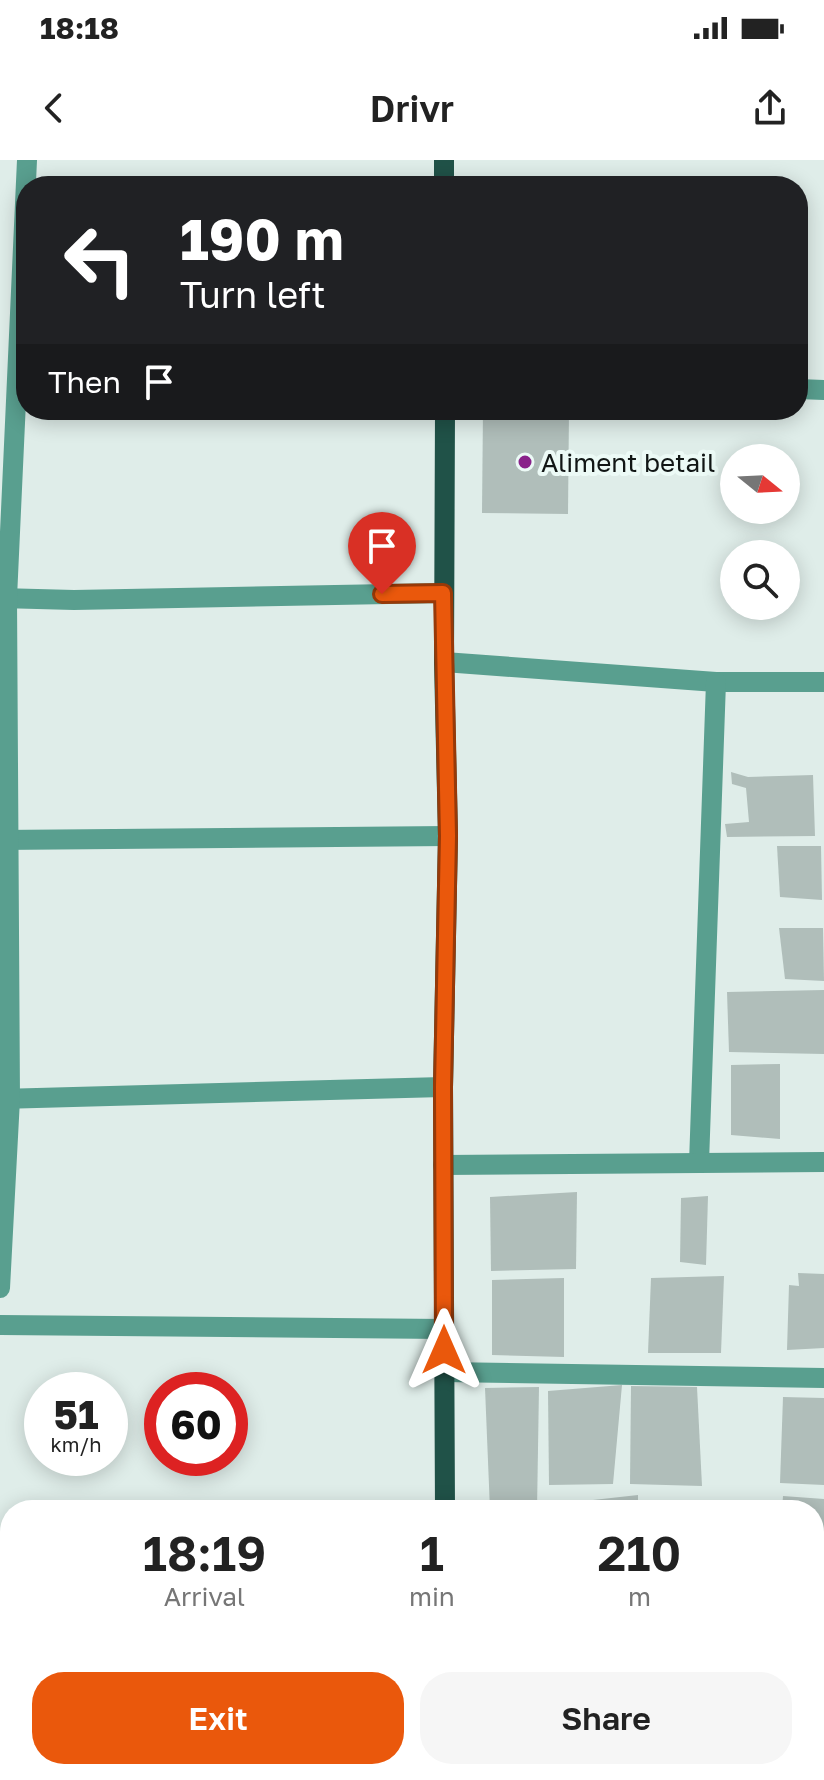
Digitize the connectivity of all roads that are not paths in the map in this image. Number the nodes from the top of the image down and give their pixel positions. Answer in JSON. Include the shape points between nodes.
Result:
{"nodes":[{"id":1,"x":15,"y":357,"type":"edge"},
{"id":2,"x":445,"y":420,"type":"edge"},
{"id":3,"x":443,"y":593,"type":"junction"},
{"id":4,"x":3,"y":598,"type":"edge"},
{"id":5,"x":444,"y":662,"type":"junction"},
{"id":6,"x":716,"y":682,"type":"junction"},
{"id":7,"x":824,"y":682,"type":"edge"},
{"id":8,"x":448,"y":836,"type":"junction"},
{"id":9,"x":4,"y":840,"type":"edge"},
{"id":10,"x":443,"y":1087,"type":"junction"},
{"id":11,"x":5,"y":1099,"type":"edge"},
{"id":12,"x":824,"y":1162,"type":"edge"},
{"id":13,"x":699,"y":1163,"type":"junction"},
{"id":14,"x":443,"y":1165,"type":"junction"},
{"id":15,"x":0,"y":1288,"type":"edge"},
{"id":16,"x":0,"y":1325,"type":"edge"},
{"id":17,"x":444,"y":1329,"type":"junction"},
{"id":18,"x":444,"y":1372,"type":"junction"},
{"id":19,"x":824,"y":1378,"type":"edge"},
{"id":20,"x":445,"y":1500,"type":"edge"}],
"edges":[{"from":1,"to":4,"type":"street"},
{"from":2,"to":3,"type":"main road"},
{"from":3,"to":4,"type":"street"},
{"from":3,"to":5,"type":"main road"},
{"from":4,"to":9,"type":"street"},
{"from":5,"to":6,"type":"street"},
{"from":5,"to":8,"type":"main road"},
{"from":6,"to":7,"type":"street"},
{"from":6,"to":13,"type":"street"},
{"from":8,"to":9,"type":"street"},
{"from":8,"to":10,"type":"main road"},
{"from":9,"to":11,"type":"street"},
{"from":10,"to":11,"type":"street"},
{"from":10,"to":14,"type":"main road"},
{"from":11,"to":15,"type":"street"},
{"from":12,"to":13,"type":"street"},
{"from":13,"to":14,"type":"street"},
{"from":14,"to":17,"type":"main road"},
{"from":16,"to":17,"type":"street"},
{"from":17,"to":18,"type":"main road"},
{"from":18,"to":19,"type":"street"},
{"from":18,"to":20,"type":"main road"}]}
